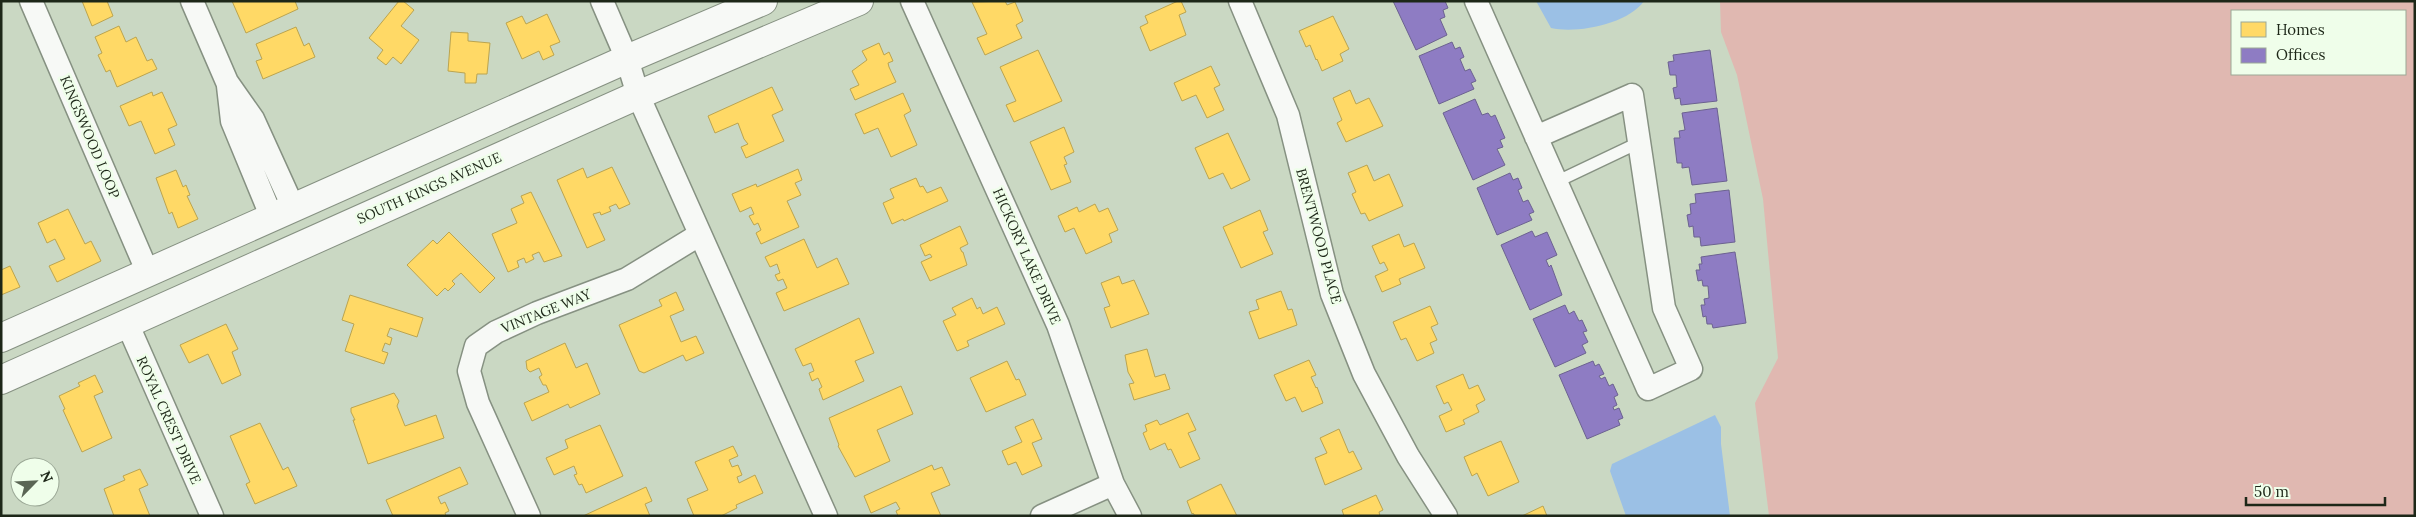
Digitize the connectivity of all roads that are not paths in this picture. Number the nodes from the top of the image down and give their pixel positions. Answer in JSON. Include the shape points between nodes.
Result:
{"nodes":[{"id":1,"x":31,"y":1,"type":"edge"},
{"id":2,"x":192,"y":1,"type":"edge"},
{"id":3,"x":602,"y":1,"type":"edge"},
{"id":4,"x":763,"y":1,"type":"edge"},
{"id":5,"x":859,"y":1,"type":"edge"},
{"id":6,"x":912,"y":1,"type":"edge"},
{"id":7,"x":1240,"y":1,"type":"edge"},
{"id":8,"x":1476,"y":1,"type":"edge"},
{"id":9,"x":627,"y":59,"type":"junction"},
{"id":10,"x":638,"y":95,"type":"junction"},
{"id":11,"x":1536,"y":137,"type":"junction"},
{"id":12,"x":1638,"y":143,"type":"junction"},
{"id":13,"x":1556,"y":182,"type":"junction"},
{"id":14,"x":283,"y":212,"type":"junction"},
{"id":15,"x":699,"y":235,"type":"junction"},
{"id":16,"x":148,"y":272,"type":"junction"},
{"id":17,"x":127,"y":324,"type":"junction"},
{"id":18,"x":1,"y":338,"type":"edge"},
{"id":19,"x":1,"y":380,"type":"edge"},
{"id":20,"x":1113,"y":484,"type":"junction"},
{"id":21,"x":212,"y":516,"type":"edge"},
{"id":22,"x":529,"y":516,"type":"edge"},
{"id":23,"x":826,"y":516,"type":"edge"},
{"id":24,"x":1042,"y":516,"type":"edge"},
{"id":25,"x":1130,"y":516,"type":"edge"},
{"id":26,"x":1446,"y":516,"type":"edge"}],
"edges":[{"from":1,"to":16,"type":"street","name":"KINGSWOOD LOOP"},
{"from":2,"to":14,"type":"street","via":[[227,82],[253,119]]},
{"from":3,"to":9,"type":"street"},
{"from":4,"to":9,"type":"main road"},
{"from":5,"to":10,"type":"main road","name":"SOUTH KINGS AVENUE"},
{"from":6,"to":20,"type":"street","name":"HICKORY LAKE DRIVE","via":[[1058,325]]},
{"from":7,"to":26,"type":"street","name":"BRENTWOOD PLACE","via":[[1288,115],[1332,294],[1364,374],[1408,456]]},
{"from":8,"to":11,"type":"street"},
{"from":9,"to":10,"type":"street"},
{"from":9,"to":14,"type":"main road"},
{"from":10,"to":15,"type":"street"},
{"from":10,"to":17,"type":"main road","name":"SOUTH KINGS AVENUE"},
{"from":11,"to":12,"type":"street","via":[[1632,95]]},
{"from":11,"to":13,"type":"street"},
{"from":12,"to":13,"type":"lane"},
{"from":12,"to":13,"type":"street","via":[[1664,308],[1691,369],[1648,390]]},
{"from":14,"to":16,"type":"main road"},
{"from":15,"to":22,"type":"street","name":"VINTAGE WAY","via":[[627,279],[537,312],[476,346],[470,371],[478,404]]},
{"from":15,"to":23,"type":"street"},
{"from":16,"to":18,"type":"main road"},
{"from":17,"to":19,"type":"main road","name":"SOUTH KINGS AVENUE"},
{"from":17,"to":21,"type":"street","name":"ROYAL CREST DRIVE"},
{"from":20,"to":24,"type":"street"},
{"from":20,"to":25,"type":"street","name":"HICKORY LAKE DRIVE"}]}
